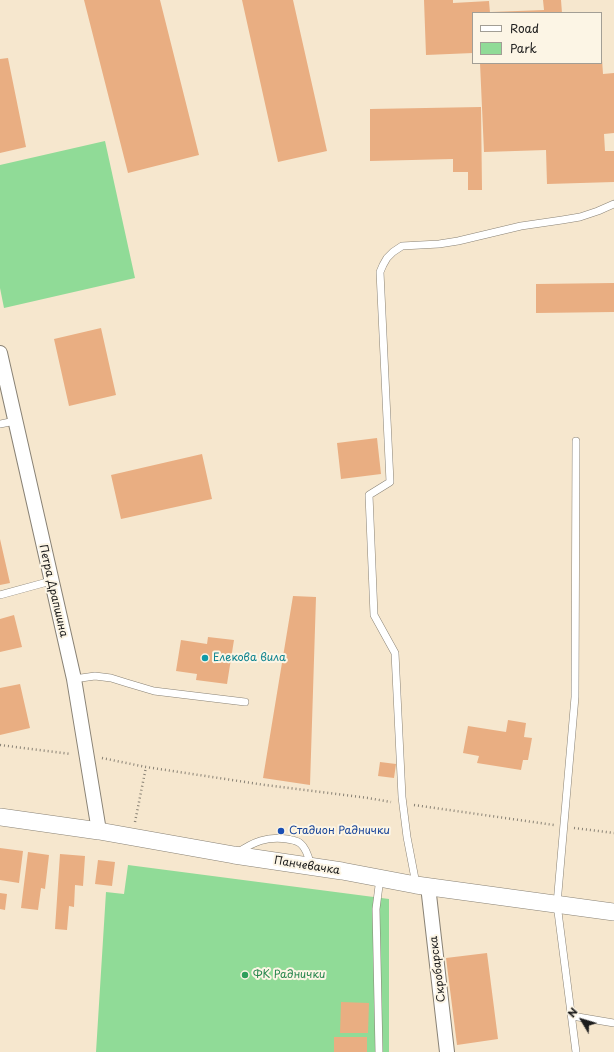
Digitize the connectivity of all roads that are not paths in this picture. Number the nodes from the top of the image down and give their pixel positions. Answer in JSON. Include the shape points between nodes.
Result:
{"nodes":[{"id":1,"x":614,"y":204,"type":"edge"},
{"id":2,"x":0,"y":353,"type":"edge"},
{"id":3,"x":15,"y":421,"type":"junction"},
{"id":4,"x":0,"y":424,"type":"edge"},
{"id":5,"x":576,"y":441,"type":"dead end"},
{"id":6,"x":51,"y":581,"type":"junction"},
{"id":7,"x":0,"y":595,"type":"edge"},
{"id":8,"x":74,"y":680,"type":"junction"},
{"id":9,"x":245,"y":702,"type":"dead end"},
{"id":10,"x":0,"y":817,"type":"edge"},
{"id":11,"x":99,"y":831,"type":"junction"},
{"id":12,"x":234,"y":855,"type":"junction"},
{"id":13,"x":312,"y":866,"type":"junction"},
{"id":14,"x":380,"y":878,"type":"junction"},
{"id":15,"x":422,"y":885,"type":"junction"},
{"id":16,"x":557,"y":904,"type":"junction"},
{"id":17,"x":614,"y":912,"type":"edge"},
{"id":18,"x":572,"y":1016,"type":"junction"},
{"id":19,"x":614,"y":1023,"type":"edge"},
{"id":20,"x":378,"y":1052,"type":"edge"},
{"id":21,"x":447,"y":1052,"type":"edge"},
{"id":22,"x":576,"y":1052,"type":"edge"}],
"edges":[{"from":1,"to":15,"type":"lane","via":[[580,217],[521,226],[458,241],[402,246],[387,258],[380,272],[390,482],[369,495],[374,615],[395,653],[403,804],[407,837]]},
{"from":2,"to":3,"type":"street","name":"Петра Драпшина"},
{"from":3,"to":4,"type":"lane"},
{"from":3,"to":6,"type":"street","name":"Петра Драпшина"},
{"from":5,"to":16,"type":"lane","via":[[575,697]]},
{"from":6,"to":7,"type":"lane"},
{"from":6,"to":8,"type":"street","name":"Петра Драпшина"},
{"from":8,"to":9,"type":"lane","via":[[95,676],[111,678],[154,691]]},
{"from":8,"to":11,"type":"street","name":"Петра Драпшина"},
{"from":10,"to":11,"type":"street","name":"Панчевачка"},
{"from":11,"to":12,"type":"street","name":"Панчевачка"},
{"from":12,"to":13,"type":"street","name":"Панчевачка"},
{"from":12,"to":13,"type":"lane","via":[[246,846],[262,840],[285,839],[302,845]]},
{"from":13,"to":14,"type":"street","name":"Панчевачка"},
{"from":14,"to":15,"type":"street","name":"Панчевачка"},
{"from":14,"to":20,"type":"lane","via":[[376,909]]},
{"from":15,"to":16,"type":"street","name":"Панчевачка"},
{"from":15,"to":21,"type":"street","name":"Скробарска"},
{"from":16,"to":17,"type":"street","name":"Панчевачка"},
{"from":16,"to":18,"type":"lane"},
{"from":18,"to":19,"type":"lane"},
{"from":18,"to":22,"type":"lane"}]}
